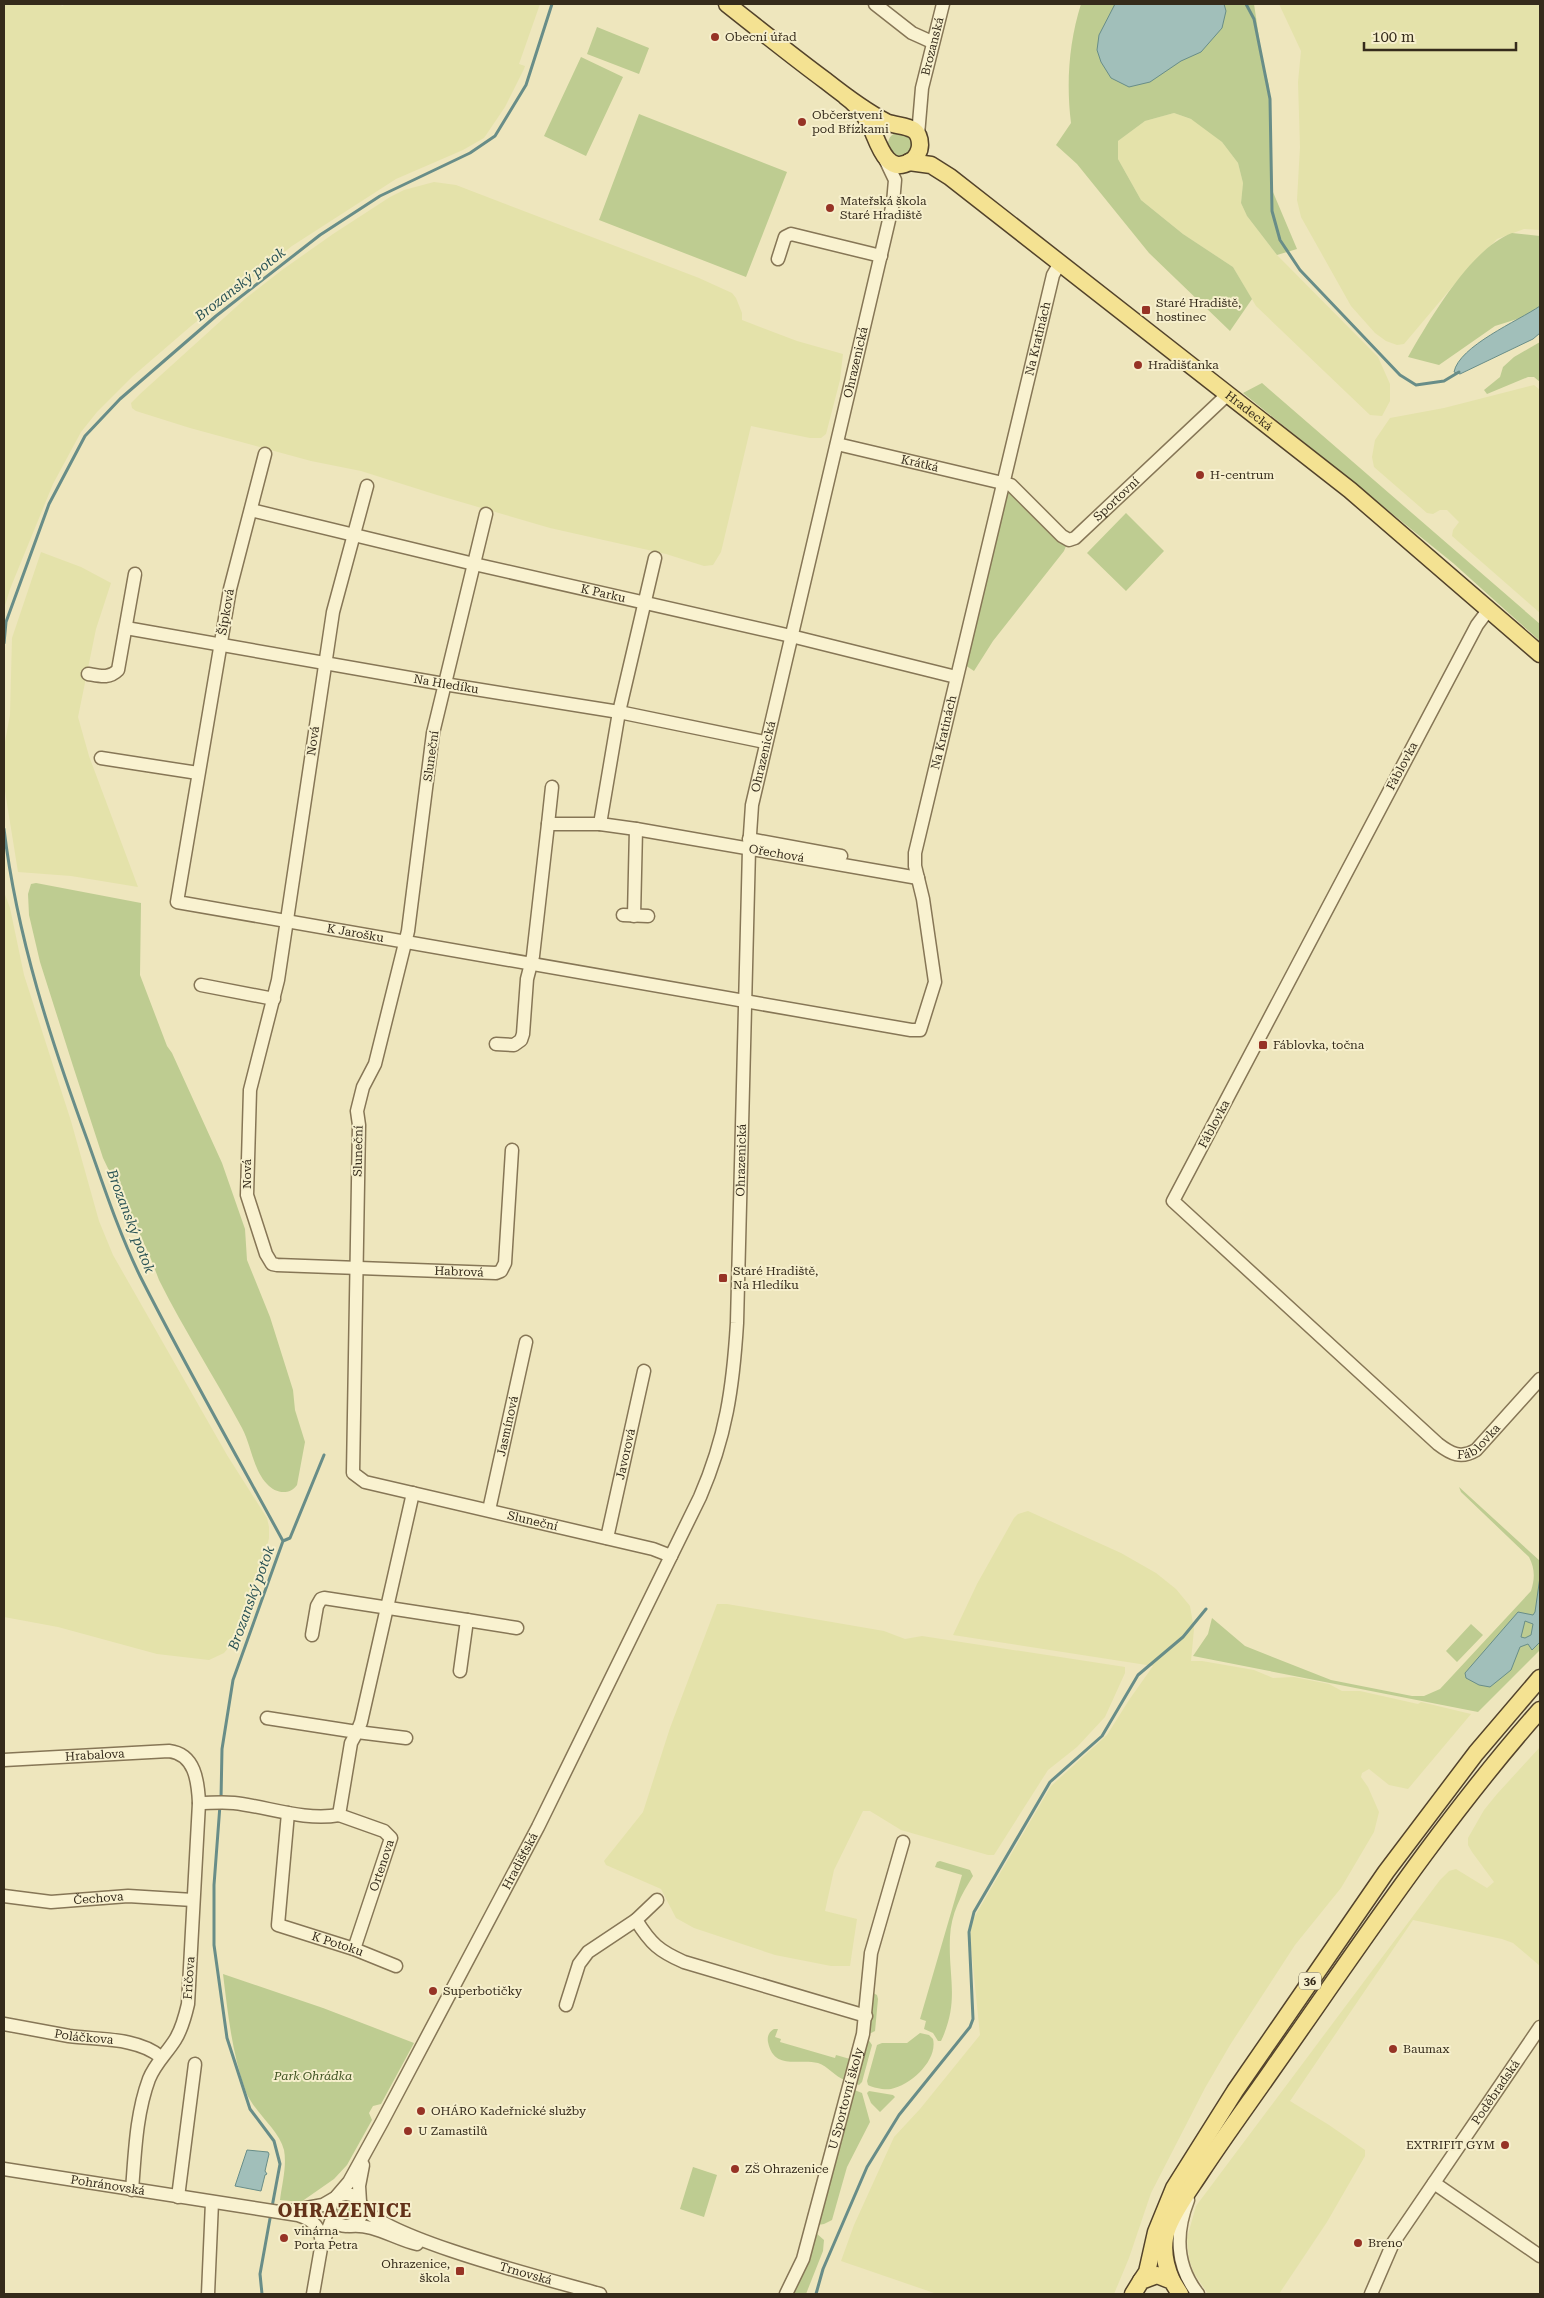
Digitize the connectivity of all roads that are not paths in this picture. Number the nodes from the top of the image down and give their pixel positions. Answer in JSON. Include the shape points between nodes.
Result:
{"nodes":[{"id":1,"x":727,"y":4,"type":"edge"},
{"id":2,"x":875,"y":4,"type":"edge"},
{"id":3,"x":943,"y":4,"type":"edge"},
{"id":4,"x":932,"y":42,"type":"junction"},
{"id":5,"x":922,"y":88,"type":"junction"},
{"id":6,"x":845,"y":96,"type":"junction"},
{"id":7,"x":899,"y":124,"type":"junction"},
{"id":8,"x":919,"y":139,"type":"junction"},
{"id":9,"x":882,"y":153,"type":"junction"},
{"id":10,"x":907,"y":163,"type":"junction"},
{"id":11,"x":950,"y":177,"type":"junction"},
{"id":12,"x":893,"y":202,"type":"junction"},
{"id":13,"x":881,"y":256,"type":"junction"},
{"id":14,"x":778,"y":259,"type":"dead end"},
{"id":15,"x":1060,"y":264,"type":"junction"},
{"id":16,"x":1228,"y":394,"type":"junction"},
{"id":17,"x":837,"y":444,"type":"junction"},
{"id":18,"x":265,"y":454,"type":"dead end"},
{"id":19,"x":1002,"y":482,"type":"junction"},
{"id":20,"x":366,"y":486,"type":"dead end"},
{"id":21,"x":251,"y":510,"type":"junction"},
{"id":22,"x":486,"y":514,"type":"dead end"},
{"id":23,"x":355,"y":534,"type":"junction"},
{"id":24,"x":655,"y":558,"type":"dead end"},
{"id":25,"x":474,"y":564,"type":"junction"},
{"id":26,"x":135,"y":574,"type":"dead end"},
{"id":27,"x":644,"y":603,"type":"junction"},
{"id":28,"x":1489,"y":609,"type":"junction"},
{"id":29,"x":126,"y":628,"type":"junction"},
{"id":30,"x":791,"y":636,"type":"junction"},
{"id":31,"x":221,"y":644,"type":"junction"},
{"id":32,"x":1540,"y":654,"type":"edge"},
{"id":33,"x":324,"y":662,"type":"junction"},
{"id":34,"x":88,"y":674,"type":"dead end"},
{"id":35,"x":956,"y":677,"type":"junction"},
{"id":36,"x":444,"y":684,"type":"junction"},
{"id":37,"x":619,"y":712,"type":"junction"},
{"id":38,"x":765,"y":742,"type":"junction"},
{"id":39,"x":102,"y":758,"type":"dead end"},
{"id":40,"x":198,"y":772,"type":"junction"},
{"id":41,"x":552,"y":787,"type":"dead end"},
{"id":42,"x":548,"y":824,"type":"junction"},
{"id":43,"x":600,"y":824,"type":"junction"},
{"id":44,"x":636,"y":829,"type":"junction"},
{"id":45,"x":749,"y":844,"type":"junction"},
{"id":46,"x":916,"y":872,"type":"junction"},
{"id":47,"x":178,"y":902,"type":"joint"},
{"id":48,"x":648,"y":916,"type":"dead end"},
{"id":49,"x":286,"y":922,"type":"junction"},
{"id":50,"x":405,"y":942,"type":"junction"},
{"id":51,"x":531,"y":964,"type":"junction"},
{"id":52,"x":201,"y":985,"type":"dead end"},
{"id":53,"x":274,"y":999,"type":"junction"},
{"id":54,"x":745,"y":1001,"type":"junction"},
{"id":55,"x":496,"y":1044,"type":"dead end"},
{"id":56,"x":512,"y":1150,"type":"dead end"},
{"id":57,"x":355,"y":1269,"type":"junction"},
{"id":58,"x":526,"y":1342,"type":"dead end"},
{"id":59,"x":644,"y":1371,"type":"dead end"},
{"id":60,"x":1540,"y":1379,"type":"edge"},
{"id":61,"x":413,"y":1493,"type":"junction"},
{"id":62,"x":488,"y":1510,"type":"junction"},
{"id":63,"x":606,"y":1538,"type":"junction"},
{"id":64,"x":671,"y":1556,"type":"junction"},
{"id":65,"x":388,"y":1609,"type":"junction"},
{"id":66,"x":467,"y":1620,"type":"junction"},
{"id":67,"x":517,"y":1628,"type":"dead end"},
{"id":68,"x":312,"y":1635,"type":"dead end"},
{"id":69,"x":460,"y":1671,"type":"dead end"},
{"id":70,"x":1540,"y":1678,"type":"edge"},
{"id":71,"x":1540,"y":1710,"type":"edge"},
{"id":72,"x":267,"y":1718,"type":"dead end"},
{"id":73,"x":357,"y":1732,"type":"junction"},
{"id":74,"x":406,"y":1738,"type":"dead end"},
{"id":75,"x":185,"y":1758,"type":"joint"},
{"id":76,"x":4,"y":1760,"type":"edge"},
{"id":77,"x":199,"y":1803,"type":"junction"},
{"id":78,"x":288,"y":1813,"type":"junction"},
{"id":79,"x":339,"y":1815,"type":"junction"},
{"id":80,"x":903,"y":1842,"type":"dead end"},
{"id":81,"x":4,"y":1896,"type":"edge"},
{"id":82,"x":193,"y":1900,"type":"junction"},
{"id":83,"x":656,"y":1900,"type":"dead end"},
{"id":84,"x":636,"y":1920,"type":"junction"},
{"id":85,"x":354,"y":1949,"type":"junction"},
{"id":86,"x":396,"y":1966,"type":"dead end"},
{"id":87,"x":566,"y":2005,"type":"dead end"},
{"id":88,"x":866,"y":2016,"type":"junction"},
{"id":89,"x":4,"y":2024,"type":"edge"},
{"id":90,"x":1540,"y":2027,"type":"edge"},
{"id":91,"x":161,"y":2057,"type":"junction"},
{"id":92,"x":195,"y":2064,"type":"dead end"},
{"id":93,"x":382,"y":2122,"type":"junction"},
{"id":94,"x":4,"y":2169,"type":"edge"},
{"id":95,"x":1197,"y":2178,"type":"junction"},
{"id":96,"x":1434,"y":2183,"type":"junction"},
{"id":97,"x":132,"y":2190,"type":"junction"},
{"id":98,"x":178,"y":2197,"type":"junction"},
{"id":99,"x":336,"y":2197,"type":"junction"},
{"id":100,"x":212,"y":2202,"type":"junction"},
{"id":101,"x":361,"y":2204,"type":"junction"},
{"id":102,"x":284,"y":2213,"type":"junction"},
{"id":103,"x":331,"y":2218,"type":"junction"},
{"id":104,"x":349,"y":2226,"type":"junction"},
{"id":105,"x":322,"y":2245,"type":"junction"},
{"id":106,"x":452,"y":2251,"type":"junction"},
{"id":107,"x":1540,"y":2256,"type":"edge"},
{"id":108,"x":318,"y":2270,"type":"junction"},
{"id":109,"x":1137,"y":2288,"type":"edge"},
{"id":110,"x":1176,"y":2288,"type":"edge"},
{"id":111,"x":577,"y":2291,"type":"edge"},
{"id":112,"x":208,"y":2294,"type":"edge"},
{"id":113,"x":313,"y":2294,"type":"edge"},
{"id":114,"x":600,"y":2294,"type":"edge"},
{"id":115,"x":786,"y":2294,"type":"edge"},
{"id":116,"x":1198,"y":2294,"type":"edge"},
{"id":117,"x":1371,"y":2294,"type":"edge"}],
"edges":[{"from":1,"to":6,"type":"main road"},
{"from":2,"to":4,"type":"street","via":[[912,32]]},
{"from":3,"to":4,"type":"street","name":"Brozanská"},
{"from":4,"to":5,"type":"street","name":"Brozanská"},
{"from":5,"to":7,"type":"street","name":"Brozanská","via":[[913,112]]},
{"from":5,"to":8,"type":"street","name":"Brozanská"},
{"from":6,"to":7,"type":"main road","via":[[885,121]]},
{"from":6,"to":9,"type":"main road","via":[[866,118]]},
{"from":7,"to":8,"type":"main road","via":[[911,128]]},
{"from":7,"to":9,"type":"main road","via":[[882,135]]},
{"from":8,"to":10,"type":"main road","via":[[918,152]]},
{"from":8,"to":11,"type":"main road","name":"Hradecká","via":[[931,159]]},
{"from":9,"to":10,"type":"main road","via":[[893,163]]},
{"from":9,"to":12,"type":"street","name":"Ohrazenická","via":[[894,176]]},
{"from":10,"to":11,"type":"main road","name":"Hradecká","via":[[931,165]]},
{"from":10,"to":12,"type":"street","name":"Ohrazenická"},
{"from":11,"to":15,"type":"main road","name":"Hradecká"},
{"from":12,"to":13,"type":"street","name":"Ohrazenická"},
{"from":13,"to":14,"type":"street","via":[[791,234],[784,237]]},
{"from":13,"to":17,"type":"street","name":"Ohrazenická"},
{"from":15,"to":16,"type":"main road","name":"Hradecká"},
{"from":15,"to":19,"type":"street","name":"Na Kratinách","via":[[1053,275]]},
{"from":16,"to":19,"type":"street","name":"Sportovní","via":[[1072,540],[1062,536],[1016,488]]},
{"from":16,"to":28,"type":"main road","name":"Hradecká","via":[[1350,490]]},
{"from":17,"to":19,"type":"street","name":"Krátká"},
{"from":17,"to":30,"type":"street","name":"Ohrazenická"},
{"from":18,"to":21,"type":"street","name":"Šípková"},
{"from":19,"to":35,"type":"street","name":"Na Kratinách"},
{"from":20,"to":23,"type":"street","name":"Nová"},
{"from":21,"to":23,"type":"street","name":"K Parku"},
{"from":21,"to":31,"type":"street","name":"Šípková","via":[[230,589]]},
{"from":22,"to":25,"type":"street","name":"Sluneční"},
{"from":23,"to":25,"type":"street","name":"K Parku"},
{"from":23,"to":33,"type":"street","name":"Nová","via":[[333,612]]},
{"from":24,"to":27,"type":"street"},
{"from":25,"to":27,"type":"street","name":"K Parku"},
{"from":25,"to":36,"type":"street","name":"Sluneční"},
{"from":26,"to":29,"type":"street"},
{"from":27,"to":30,"type":"street","name":"K Parku"},
{"from":27,"to":37,"type":"street"},
{"from":28,"to":32,"type":"main road","name":"Hradecká"},
{"from":28,"to":60,"type":"street","name":"Fáblovka","via":[[1477,625],[1173,1201],[1431,1438],[1452,1453],[1464,1456],[1476,1450]]},
{"from":29,"to":31,"type":"street","name":"Na Hledíku"},
{"from":29,"to":34,"type":"street","via":[[118,670],[106,677]]},
{"from":30,"to":35,"type":"street","name":"K Parku"},
{"from":30,"to":38,"type":"street","name":"Ohrazenická"},
{"from":31,"to":33,"type":"street","name":"Na Hledíku"},
{"from":31,"to":40,"type":"street","name":"Šípková"},
{"from":33,"to":36,"type":"street","name":"Na Hledíku"},
{"from":33,"to":49,"type":"street","name":"Nová"},
{"from":35,"to":46,"type":"street","name":"Na Kratinách","via":[[915,853]]},
{"from":36,"to":37,"type":"street","name":"Na Hledíku"},
{"from":36,"to":50,"type":"street","name":"Sluneční","via":[[433,733]]},
{"from":37,"to":38,"type":"street","name":"Na Hledíku"},
{"from":37,"to":43,"type":"street"},
{"from":38,"to":45,"type":"street","name":"Ohrazenická","via":[[755,788]]},
{"from":39,"to":40,"type":"street"},
{"from":40,"to":47,"type":"street","name":"Šípková"},
{"from":41,"to":42,"type":"street"},
{"from":42,"to":43,"type":"street","name":"Ořechová"},
{"from":42,"to":51,"type":"street"},
{"from":43,"to":44,"type":"street","name":"Ořechová"},
{"from":44,"to":45,"type":"street","name":"Ořechová"},
{"from":44,"to":48,"type":"street","via":[[628,916]]},
{"from":45,"to":46,"type":"street","name":"Ořechová"},
{"from":45,"to":54,"type":"street","name":"Ohrazenická"},
{"from":46,"to":54,"type":"street","name":"Na Kratinách","via":[[924,899],[935,982],[920,1030]]},
{"from":47,"to":49,"type":"street","name":"K Jarošku"},
{"from":49,"to":50,"type":"street","name":"K Jarošku"},
{"from":49,"to":53,"type":"street","name":"Nová"},
{"from":50,"to":51,"type":"street","name":"K Jarošku"},
{"from":50,"to":57,"type":"street","name":"Sluneční","via":[[375,1064],[364,1083],[358,1107]]},
{"from":51,"to":54,"type":"street","name":"K Jarošku"},
{"from":51,"to":55,"type":"street","via":[[527,974],[521,1040],[514,1045]]},
{"from":52,"to":53,"type":"street"},
{"from":53,"to":57,"type":"street","name":"Nová","via":[[250,1090],[247,1182],[250,1203],[272,1264]]},
{"from":54,"to":64,"type":"street","name":"Ohrazenická","via":[[737,1323],[730,1395],[720,1448]]},
{"from":56,"to":57,"type":"street","name":"Habrová","via":[[502,1271]]},
{"from":57,"to":61,"type":"street","name":"Sluneční","via":[[353,1473],[365,1482]]},
{"from":58,"to":62,"type":"street","name":"Jasmínová"},
{"from":59,"to":63,"type":"street","name":"Javorová"},
{"from":61,"to":62,"type":"street","name":"Sluneční"},
{"from":61,"to":65,"type":"street"},
{"from":62,"to":63,"type":"street","name":"Sluneční"},
{"from":63,"to":64,"type":"street","name":"Sluneční"},
{"from":64,"to":93,"type":"street","name":"Hradišťská","via":[[538,1826]]},
{"from":65,"to":66,"type":"street"},
{"from":65,"to":68,"type":"street","via":[[321,1599]]},
{"from":65,"to":73,"type":"street"},
{"from":66,"to":67,"type":"street"},
{"from":66,"to":69,"type":"street"},
{"from":70,"to":109,"type":"main road","number":"36","via":[[1476,1753],[1386,1872],[1215,2122],[1167,2202],[1148,2267]]},
{"from":71,"to":95,"type":"main road","number":"36","via":[[1434,1842]]},
{"from":72,"to":73,"type":"street"},
{"from":73,"to":74,"type":"street"},
{"from":73,"to":79,"type":"street","via":[[351,1743]]},
{"from":75,"to":76,"type":"street","name":"Hrabalova","via":[[169,1751]]},
{"from":75,"to":77,"type":"street","name":"Fričova","via":[[196,1777]]},
{"from":77,"to":78,"type":"street","name":"Ortenova","via":[[234,1803]]},
{"from":77,"to":82,"type":"street","name":"Fričova"},
{"from":78,"to":79,"type":"street","name":"Ortenova"},
{"from":78,"to":85,"type":"street","name":"K Potoku","via":[[278,1925]]},
{"from":79,"to":85,"type":"street","name":"Ortenova","via":[[384,1831],[391,1838]]},
{"from":80,"to":88,"type":"street","name":"U Sportovní školy","via":[[871,1953]]},
{"from":81,"to":82,"type":"street","name":"Čechova","via":[[44,1902],[128,1896]]},
{"from":82,"to":91,"type":"street","name":"Fričova","via":[[186,2013],[179,2034]]},
{"from":83,"to":84,"type":"street"},
{"from":84,"to":87,"type":"street","via":[[582,1958]]},
{"from":84,"to":88,"type":"street","via":[[652,1944],[684,1962]]},
{"from":85,"to":86,"type":"street","name":"K Potoku"},
{"from":88,"to":115,"type":"street","name":"U Sportovní školy","via":[[803,2259]]},
{"from":89,"to":91,"type":"street","name":"Poláčkova","via":[[134,2044],[149,2048]]},
{"from":90,"to":96,"type":"street","name":"Poděbradská"},
{"from":91,"to":97,"type":"street","name":"Fričova","via":[[144,2094],[137,2129]]},
{"from":92,"to":98,"type":"street"},
{"from":93,"to":99,"type":"street","name":"Hradišťská","via":[[349,2182]]},
{"from":93,"to":101,"type":"street","name":"Hradišťská","via":[[363,2166],[359,2186]]},
{"from":94,"to":97,"type":"street","name":"Pohránovská"},
{"from":95,"to":110,"type":"main road","number":"36","via":[[1166,2234],[1164,2256]]},
{"from":95,"to":116,"type":"street","via":[[1184,2212],[1179,2242],[1184,2270]]},
{"from":96,"to":107,"type":"street"},
{"from":96,"to":117,"type":"street","name":"Poděbradská","via":[[1393,2243]]},
{"from":97,"to":98,"type":"street","name":"Pohránovská"},
{"from":98,"to":100,"type":"street","name":"Pohránovská"},
{"from":99,"to":101,"type":"street","via":[[352,2195]]},
{"from":99,"to":102,"type":"street","name":"Pohránovská","via":[[327,2204]]},
{"from":99,"to":103,"type":"street","via":[[330,2206]]},
{"from":100,"to":102,"type":"street","name":"Pohránovská"},
{"from":100,"to":112,"type":"street"},
{"from":101,"to":104,"type":"street","via":[[359,2220]]},
{"from":101,"to":106,"type":"street","name":"Trnovská","via":[[379,2220]]},
{"from":102,"to":103,"type":"street","name":"Pohránovská"},
{"from":102,"to":105,"type":"street","name":"Pohránovská","via":[[314,2223]]},
{"from":103,"to":104,"type":"street","via":[[337,2224]]},
{"from":103,"to":105,"type":"street"},
{"from":104,"to":106,"type":"street","name":"Trnovská","via":[[364,2226],[402,2240]]},
{"from":104,"to":108,"type":"street","via":[[337,2233]]},
{"from":105,"to":108,"type":"street"},
{"from":106,"to":111,"type":"street","name":"Trnovská"},
{"from":108,"to":113,"type":"street"},
{"from":109,"to":110,"type":"main road","number":"36","via":[[1157,2275]]},
{"from":111,"to":114,"type":"street","name":"Trnovská"}]}
